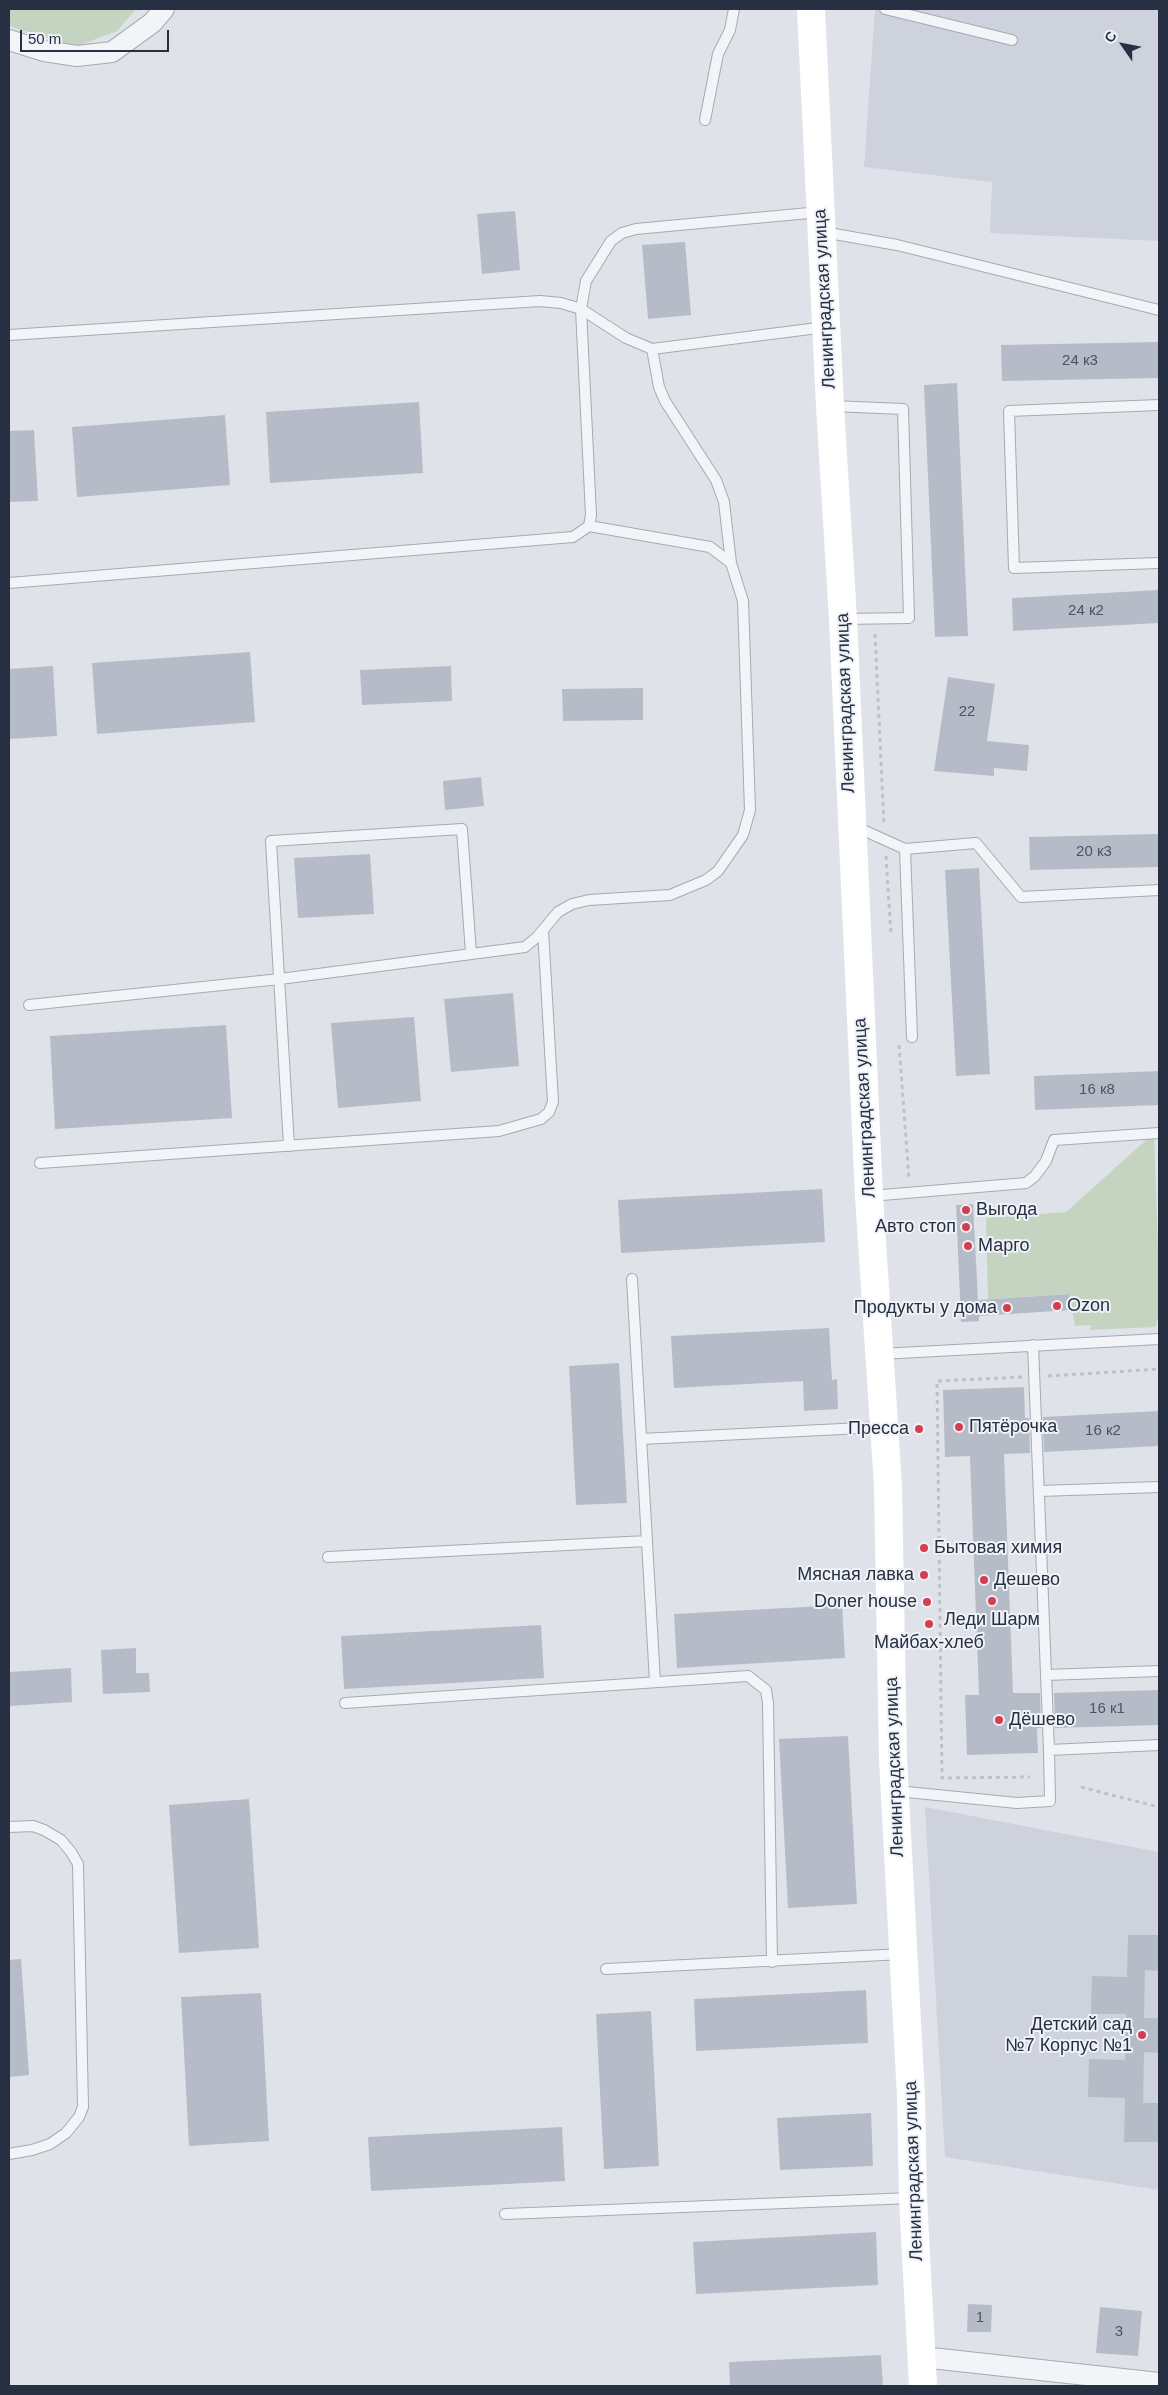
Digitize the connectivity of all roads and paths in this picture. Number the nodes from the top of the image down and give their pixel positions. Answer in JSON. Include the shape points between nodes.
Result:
{"nodes":[{"id":1,"x":164,"y":9,"type":"edge"},
{"id":2,"x":734,"y":9,"type":"edge"},
{"id":3,"x":811,"y":9,"type":"edge"},
{"id":4,"x":885,"y":9,"type":"edge"},
{"id":5,"x":9,"y":40,"type":"edge"},
{"id":6,"x":1012,"y":40,"type":"dead end"},
{"id":7,"x":705,"y":120,"type":"dead end"},
{"id":8,"x":822,"y":222,"type":"junction"},
{"id":9,"x":581,"y":309,"type":"junction"},
{"id":10,"x":1159,"y":310,"type":"edge"},
{"id":11,"x":826,"y":327,"type":"junction"},
{"id":12,"x":9,"y":336,"type":"edge"},
{"id":13,"x":652,"y":349,"type":"junction"},
{"id":14,"x":1159,"y":405,"type":"edge"},
{"id":15,"x":830,"y":406,"type":"junction"},
{"id":16,"x":589,"y":526,"type":"junction"},
{"id":17,"x":731,"y":563,"type":"junction"},
{"id":18,"x":1159,"y":563,"type":"edge"},
{"id":19,"x":9,"y":583,"type":"edge"},
{"id":20,"x":843,"y":619,"type":"junction"},
{"id":21,"x":851,"y":824,"type":"junction"},
{"id":22,"x":905,"y":850,"type":"junction"},
{"id":23,"x":1159,"y":890,"type":"edge"},
{"id":24,"x":543,"y":930,"type":"junction"},
{"id":25,"x":471,"y":954,"type":"junction"},
{"id":26,"x":280,"y":979,"type":"junction"},
{"id":27,"x":29,"y":1005,"type":"dead end"},
{"id":28,"x":912,"y":1037,"type":"dead end"},
{"id":29,"x":1159,"y":1133,"type":"edge"},
{"id":30,"x":289,"y":1146,"type":"junction"},
{"id":31,"x":40,"y":1163,"type":"dead end"},
{"id":32,"x":869,"y":1196,"type":"junction"},
{"id":33,"x":632,"y":1279,"type":"dead end"},
{"id":34,"x":1159,"y":1339,"type":"edge"},
{"id":35,"x":1033,"y":1345,"type":"junction"},
{"id":36,"x":880,"y":1354,"type":"junction"},
{"id":37,"x":1159,"y":1369,"type":"edge"},
{"id":38,"x":1034,"y":1376,"type":"junction"},
{"id":39,"x":884,"y":1427,"type":"junction"},
{"id":40,"x":641,"y":1440,"type":"junction"},
{"id":41,"x":1159,"y":1486,"type":"edge"},
{"id":42,"x":1040,"y":1491,"type":"junction"},
{"id":43,"x":647,"y":1541,"type":"junction"},
{"id":44,"x":328,"y":1557,"type":"dead end"},
{"id":45,"x":1159,"y":1671,"type":"edge"},
{"id":46,"x":1046,"y":1676,"type":"junction"},
{"id":47,"x":655,"y":1682,"type":"junction"},
{"id":48,"x":345,"y":1703,"type":"dead end"},
{"id":49,"x":1159,"y":1745,"type":"edge"},
{"id":50,"x":1049,"y":1750,"type":"junction"},
{"id":51,"x":1030,"y":1777,"type":"dead end"},
{"id":52,"x":1081,"y":1787,"type":"dead end"},
{"id":53,"x":896,"y":1791,"type":"junction"},
{"id":54,"x":1159,"y":1807,"type":"edge"},
{"id":55,"x":9,"y":1827,"type":"edge"},
{"id":56,"x":904,"y":1954,"type":"junction"},
{"id":57,"x":772,"y":1962,"type":"junction"},
{"id":58,"x":606,"y":1969,"type":"dead end"},
{"id":59,"x":9,"y":2154,"type":"edge"},
{"id":60,"x":913,"y":2198,"type":"junction"},
{"id":61,"x":505,"y":2214,"type":"dead end"},
{"id":62,"x":922,"y":2357,"type":"junction"},
{"id":63,"x":1159,"y":2383,"type":"edge"},
{"id":64,"x":923,"y":2386,"type":"edge"}],
"edges":[{"from":1,"to":5,"type":"street","via":[[152,23],[112,52],[77,56],[44,51]]},
{"from":2,"to":7,"type":"lane","via":[[730,30],[718,54]]},
{"from":3,"to":8,"type":"street","name":"Ленинградская улица"},
{"from":4,"to":6,"type":"lane"},
{"from":8,"to":9,"type":"lane","via":[[636,229],[622,233],[611,241],[593,267],[586,281]]},
{"from":8,"to":10,"type":"lane","via":[[897,245]]},
{"from":8,"to":11,"type":"street","name":"Ленинградская улица"},
{"from":9,"to":12,"type":"lane","via":[[540,301]]},
{"from":9,"to":13,"type":"lane","via":[[626,338]]},
{"from":9,"to":16,"type":"lane"},
{"from":11,"to":13,"type":"lane"},
{"from":11,"to":15,"type":"street","name":"Ленинградская улица"},
{"from":13,"to":17,"type":"lane","via":[[665,401],[716,480],[724,502]]},
{"from":14,"to":18,"type":"lane","via":[[1009,411],[1014,568]]},
{"from":15,"to":20,"type":"street","name":"Ленинградская улица"},
{"from":15,"to":20,"type":"lane","via":[[903,409],[909,618]]},
{"from":16,"to":17,"type":"lane","via":[[710,547]]},
{"from":16,"to":19,"type":"lane","via":[[573,538]]},
{"from":17,"to":24,"type":"lane","via":[[743,601],[750,810],[743,835],[718,871],[706,880],[670,895],[572,904],[558,912]]},
{"from":20,"to":21,"type":"street","name":"Ленинградская улица"},
{"from":21,"to":22,"type":"lane"},
{"from":21,"to":32,"type":"street","name":"Ленинградская улица"},
{"from":22,"to":23,"type":"lane","via":[[976,843],[1021,897]]},
{"from":22,"to":28,"type":"lane"},
{"from":24,"to":25,"type":"lane","via":[[525,947]]},
{"from":24,"to":30,"type":"lane","via":[[553,1102],[541,1119],[499,1131]]},
{"from":25,"to":26,"type":"lane"},
{"from":25,"to":26,"type":"lane","via":[[462,829],[271,841]]},
{"from":26,"to":27,"type":"lane"},
{"from":26,"to":30,"type":"lane"},
{"from":29,"to":32,"type":"lane","via":[[1054,1140],[1046,1161],[1026,1183]]},
{"from":30,"to":31,"type":"lane"},
{"from":32,"to":36,"type":"street","name":"Ленинградская улица"},
{"from":33,"to":40,"type":"lane"},
{"from":34,"to":35,"type":"lane"},
{"from":35,"to":36,"type":"lane"},
{"from":35,"to":38,"type":"lane"},
{"from":36,"to":39,"type":"street","name":"Ленинградская улица"},
{"from":37,"to":38,"type":"path"},
{"from":38,"to":42,"type":"lane"},
{"from":38,"to":51,"type":"path","via":[[937,1381],[942,1778]]},
{"from":39,"to":40,"type":"lane"},
{"from":39,"to":53,"type":"street","name":"Ленинградская улица"},
{"from":40,"to":43,"type":"lane"},
{"from":41,"to":42,"type":"lane"},
{"from":42,"to":46,"type":"lane"},
{"from":43,"to":44,"type":"lane"},
{"from":43,"to":47,"type":"lane"},
{"from":45,"to":46,"type":"lane"},
{"from":46,"to":50,"type":"lane"},
{"from":47,"to":48,"type":"lane"},
{"from":47,"to":57,"type":"lane","via":[[748,1676],[766,1690]]},
{"from":49,"to":50,"type":"lane"},
{"from":50,"to":53,"type":"lane","via":[[1050,1801],[1017,1803]]},
{"from":52,"to":54,"type":"path"},
{"from":53,"to":56,"type":"street","name":"Ленинградская улица"},
{"from":55,"to":59,"type":"lane","via":[[33,1826],[44,1830],[60,1840],[78,1864],[83,2106],[66,2133],[50,2144]]},
{"from":56,"to":57,"type":"lane"},
{"from":56,"to":60,"type":"street","name":"Ленинградская улица"},
{"from":57,"to":58,"type":"lane"},
{"from":60,"to":61,"type":"lane"},
{"from":60,"to":62,"type":"street","name":"Ленинградская улица"},
{"from":62,"to":63,"type":"street"},
{"from":62,"to":64,"type":"street","name":"Ленинградская улица"}]}
